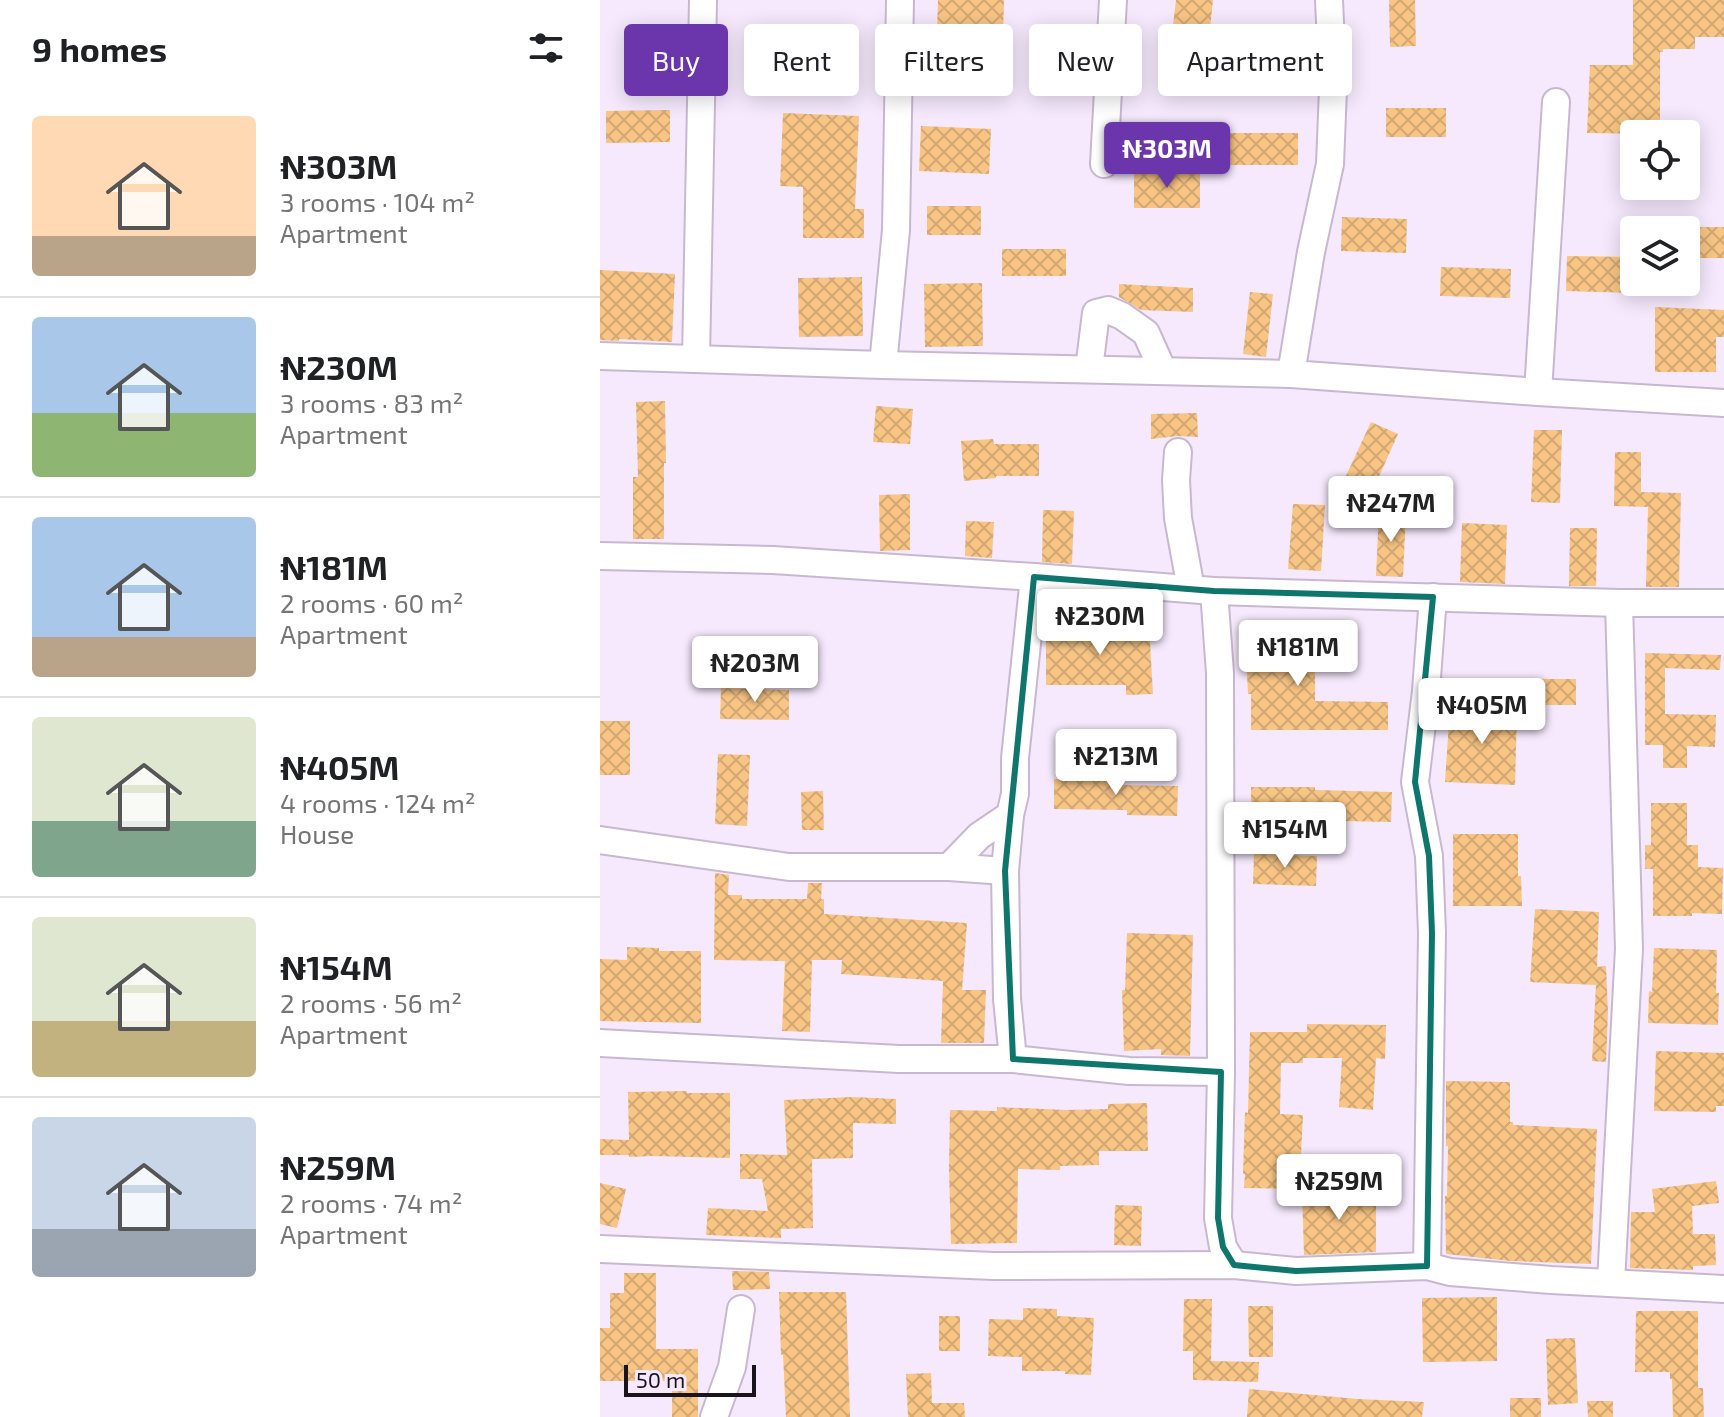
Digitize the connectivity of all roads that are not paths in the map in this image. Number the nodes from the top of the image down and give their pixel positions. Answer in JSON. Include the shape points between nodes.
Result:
{"nodes":[{"id":1,"x":703,"y":0,"type":"edge"},
{"id":2,"x":900,"y":0,"type":"edge"},
{"id":3,"x":1113,"y":0,"type":"edge"},
{"id":4,"x":1329,"y":0,"type":"edge"},
{"id":5,"x":1556,"y":102,"type":"dead end"},
{"id":6,"x":1104,"y":164,"type":"dead end"},
{"id":7,"x":600,"y":356,"type":"edge"},
{"id":8,"x":696,"y":359,"type":"junction"},
{"id":9,"x":883,"y":365,"type":"junction"},
{"id":10,"x":1089,"y":369,"type":"junction"},
{"id":11,"x":1163,"y":371,"type":"junction"},
{"id":12,"x":1291,"y":374,"type":"junction"},
{"id":13,"x":1538,"y":392,"type":"junction"},
{"id":14,"x":1724,"y":403,"type":"edge"},
{"id":15,"x":1178,"y":452,"type":"dead end"},
{"id":16,"x":600,"y":556,"type":"edge"},
{"id":17,"x":1034,"y":577,"type":"junction"},
{"id":18,"x":1202,"y":590,"type":"junction"},
{"id":19,"x":1433,"y":597,"type":"junction"},
{"id":20,"x":1619,"y":603,"type":"junction"},
{"id":21,"x":1724,"y":603,"type":"edge"},
{"id":22,"x":1010,"y":815,"type":"junction"},
{"id":23,"x":600,"y":840,"type":"edge"},
{"id":24,"x":949,"y":867,"type":"junction"},
{"id":25,"x":1005,"y":871,"type":"junction"},
{"id":26,"x":600,"y":1043,"type":"edge"},
{"id":27,"x":1013,"y":1059,"type":"junction"},
{"id":28,"x":1221,"y":1072,"type":"junction"},
{"id":29,"x":600,"y":1249,"type":"edge"},
{"id":30,"x":1234,"y":1265,"type":"junction"},
{"id":31,"x":1427,"y":1266,"type":"junction"},
{"id":32,"x":1611,"y":1282,"type":"junction"},
{"id":33,"x":1724,"y":1289,"type":"edge"},
{"id":34,"x":741,"y":1309,"type":"dead end"},
{"id":35,"x":714,"y":1417,"type":"edge"}],
"edges":[{"from":1,"to":8,"type":"street"},
{"from":2,"to":9,"type":"street","via":[[896,230]]},
{"from":3,"to":6,"type":"street"},
{"from":4,"to":12,"type":"street","via":[[1330,164]]},
{"from":5,"to":13,"type":"street"},
{"from":7,"to":8,"type":"street"},
{"from":8,"to":9,"type":"street"},
{"from":9,"to":10,"type":"street"},
{"from":10,"to":11,"type":"street"},
{"from":10,"to":11,"type":"street","via":[[1096,313],[1108,310],[1146,333]]},
{"from":11,"to":12,"type":"street"},
{"from":12,"to":13,"type":"street"},
{"from":13,"to":14,"type":"street"},
{"from":15,"to":18,"type":"street","via":[[1178,518]]},
{"from":16,"to":17,"type":"street","via":[[773,560]]},
{"from":17,"to":18,"type":"street"},
{"from":17,"to":22,"type":"street"},
{"from":18,"to":19,"type":"street"},
{"from":18,"to":28,"type":"street","via":[[1220,673]]},
{"from":19,"to":20,"type":"street"},
{"from":19,"to":31,"type":"street","via":[[1415,782],[1429,856],[1432,933]]},
{"from":20,"to":21,"type":"street"},
{"from":20,"to":32,"type":"street","via":[[1629,949]]},
{"from":22,"to":24,"type":"street","via":[[979,836]]},
{"from":22,"to":25,"type":"street"},
{"from":23,"to":24,"type":"street","via":[[789,867]]},
{"from":24,"to":25,"type":"street"},
{"from":25,"to":27,"type":"street"},
{"from":26,"to":27,"type":"street","via":[[899,1059]]},
{"from":27,"to":28,"type":"street","via":[[1129,1071]]},
{"from":28,"to":30,"type":"street","via":[[1218,1218],[1223,1247]]},
{"from":29,"to":30,"type":"street","via":[[993,1266]]},
{"from":30,"to":31,"type":"street","via":[[1296,1271]]},
{"from":31,"to":32,"type":"street"},
{"from":32,"to":33,"type":"street"},
{"from":34,"to":35,"type":"street","via":[[732,1367]]}]}
